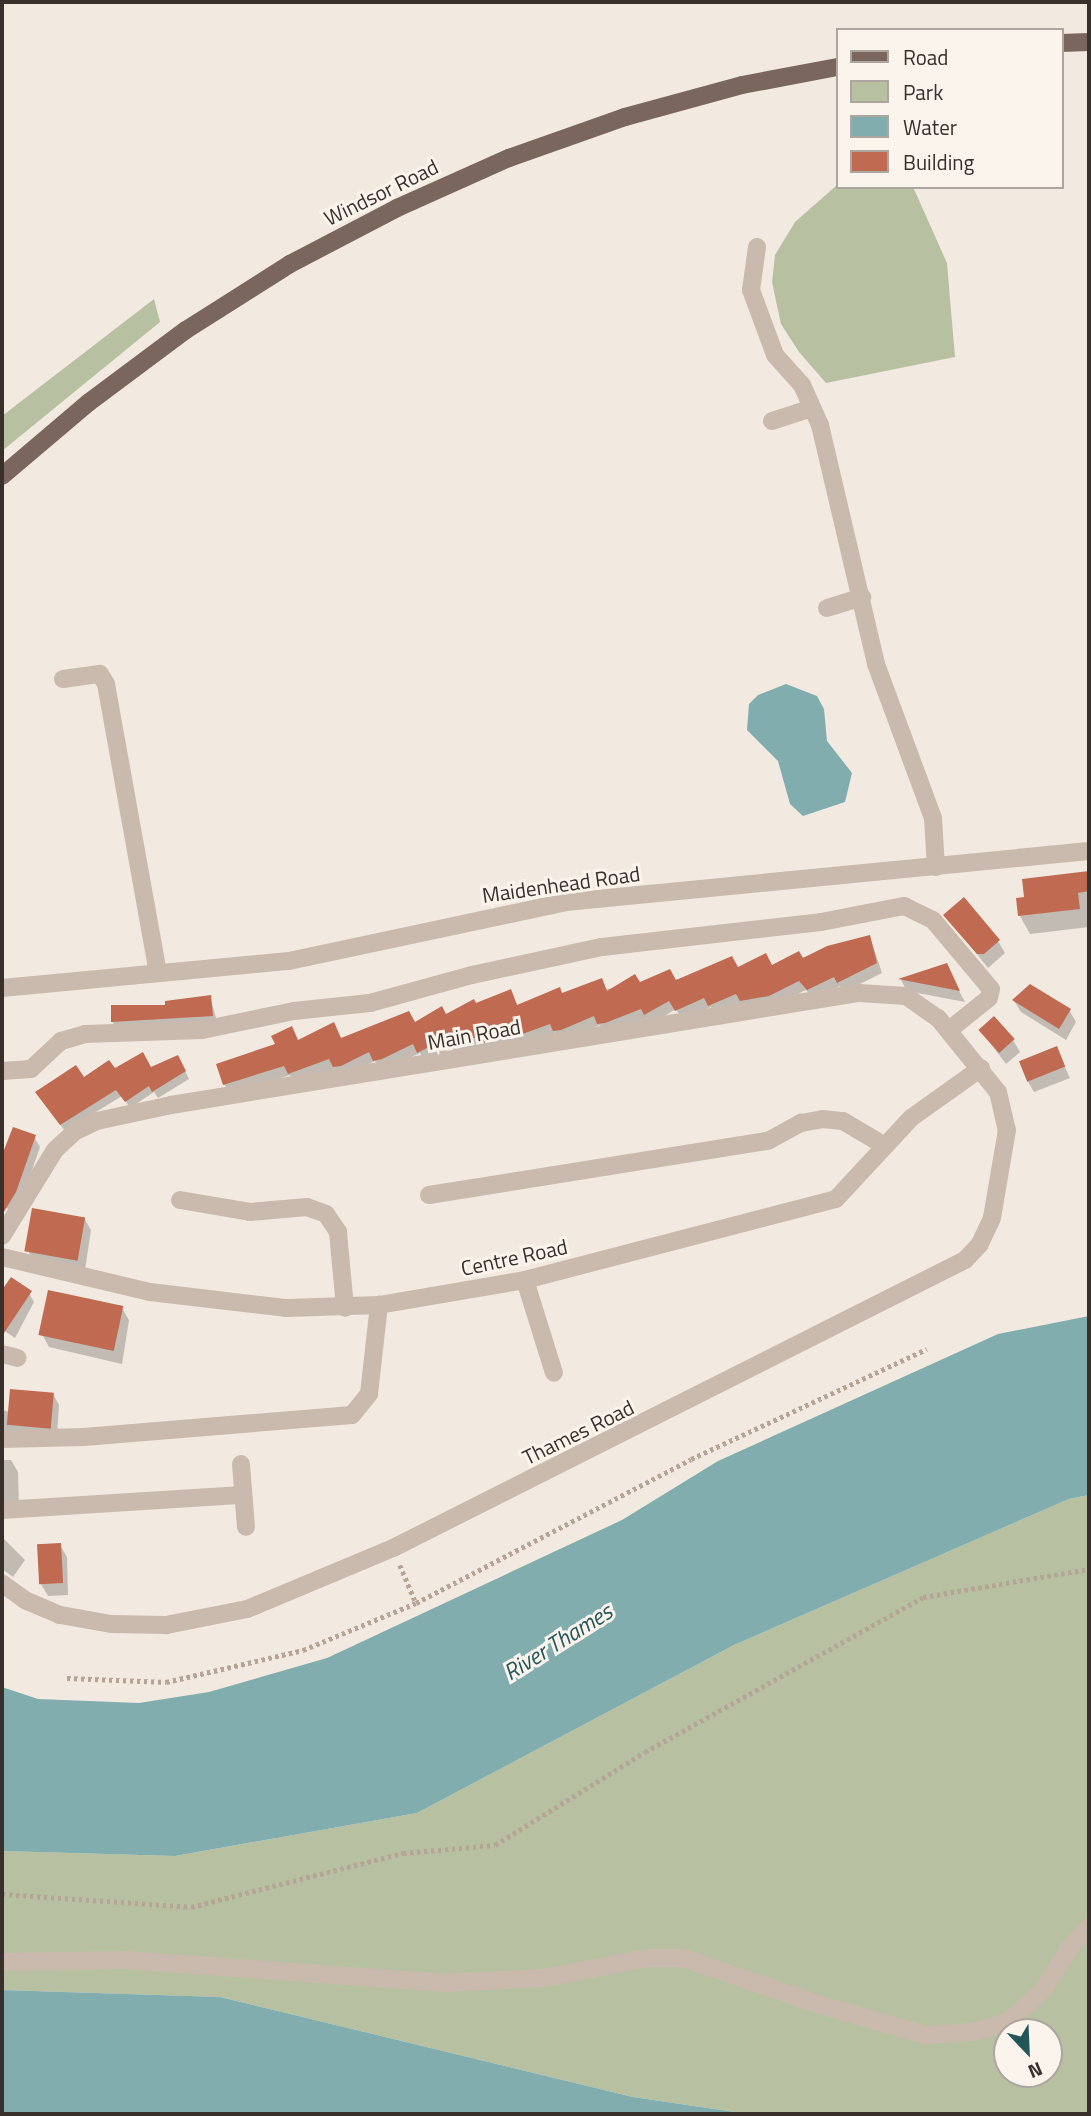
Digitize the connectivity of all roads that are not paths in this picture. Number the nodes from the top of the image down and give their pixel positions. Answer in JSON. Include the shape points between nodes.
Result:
{"nodes":[{"id":1,"x":1089,"y":42,"type":"edge"},
{"id":2,"x":1063,"y":43,"type":"edge"},
{"id":3,"x":836,"y":67,"type":"edge"},
{"id":4,"x":757,"y":247,"type":"dead end"},
{"id":5,"x":812,"y":408,"type":"junction"},
{"id":6,"x":772,"y":421,"type":"dead end"},
{"id":7,"x":2,"y":476,"type":"edge"},
{"id":8,"x":862,"y":597,"type":"junction"},
{"id":9,"x":827,"y":608,"type":"dead end"},
{"id":10,"x":63,"y":679,"type":"dead end"},
{"id":11,"x":1089,"y":851,"type":"edge"},
{"id":12,"x":936,"y":867,"type":"junction"},
{"id":13,"x":158,"y":972,"type":"junction"},
{"id":14,"x":2,"y":988,"type":"edge"},
{"id":15,"x":949,"y":1030,"type":"junction"},
{"id":16,"x":981,"y":1068,"type":"junction"},
{"id":17,"x":2,"y":1071,"type":"edge"},
{"id":18,"x":885,"y":1146,"type":"junction"},
{"id":19,"x":429,"y":1195,"type":"dead end"},
{"id":20,"x":180,"y":1200,"type":"dead end"},
{"id":21,"x":2,"y":1236,"type":"edge"},
{"id":22,"x":2,"y":1257,"type":"edge"},
{"id":23,"x":525,"y":1280,"type":"junction"},
{"id":24,"x":379,"y":1305,"type":"junction"},
{"id":25,"x":345,"y":1308,"type":"junction"},
{"id":26,"x":554,"y":1373,"type":"dead end"},
{"id":27,"x":2,"y":1439,"type":"edge"},
{"id":28,"x":241,"y":1464,"type":"dead end"},
{"id":29,"x":243,"y":1495,"type":"junction"},
{"id":30,"x":2,"y":1510,"type":"edge"},
{"id":31,"x":246,"y":1527,"type":"dead end"},
{"id":32,"x":2,"y":1583,"type":"edge"},
{"id":33,"x":1089,"y":1927,"type":"edge"},
{"id":34,"x":2,"y":1962,"type":"edge"}],
"edges":[{"from":1,"to":2,"type":"main road"},
{"from":3,"to":7,"type":"main road","name":"Windsor Road","via":[[742,85],[625,117],[509,158],[397,208],[290,264],[186,330],[88,403]]},
{"from":4,"to":5,"type":"street","via":[[751,290],[759,318],[775,355],[802,385]]},
{"from":5,"to":6,"type":"street"},
{"from":5,"to":8,"type":"street"},
{"from":8,"to":9,"type":"street"},
{"from":8,"to":12,"type":"street","via":[[876,664],[933,818]]},
{"from":10,"to":13,"type":"street","via":[[100,674],[106,684]]},
{"from":11,"to":12,"type":"street","name":"Maidenhead Road"},
{"from":12,"to":13,"type":"street","name":"Maidenhead Road","via":[[566,902],[330,955]]},
{"from":13,"to":14,"type":"street","name":"Maidenhead Road"},
{"from":15,"to":16,"type":"street","name":"Main Road"},
{"from":15,"to":17,"type":"street","via":[[989,998],[991,989],[933,920],[904,906],[821,922],[601,947],[361,1005],[294,1011],[202,1030],[85,1034],[61,1041],[31,1069]]},
{"from":15,"to":21,"type":"street","name":"Main Road","via":[[929,1009],[906,996],[859,993],[120,1114],[85,1125],[64,1140]]},
{"from":16,"to":18,"type":"street","name":"Centre Road","via":[[911,1118]]},
{"from":16,"to":32,"type":"street","name":"Thames Road","via":[[1002,1103],[1007,1143],[992,1218],[980,1244],[965,1260],[393,1548],[247,1609],[166,1625],[111,1625],[60,1615],[25,1600]]},
{"from":18,"to":19,"type":"street","via":[[843,1121],[823,1119],[801,1123],[768,1141]]},
{"from":18,"to":23,"type":"street","name":"Centre Road","via":[[845,1194],[826,1203]]},
{"from":20,"to":25,"type":"street","via":[[250,1212],[307,1207],[326,1214],[338,1232]]},
{"from":22,"to":25,"type":"street","name":"Centre Road","via":[[181,1297],[262,1307]]},
{"from":23,"to":24,"type":"street","name":"Centre Road"},
{"from":23,"to":26,"type":"street"},
{"from":24,"to":25,"type":"street","name":"Centre Road"},
{"from":24,"to":27,"type":"street","via":[[369,1394],[352,1415],[84,1437]]},
{"from":28,"to":29,"type":"street"},
{"from":29,"to":30,"type":"street"},
{"from":29,"to":31,"type":"street"},
{"from":33,"to":34,"type":"street","via":[[1070,1947],[1043,1990],[1007,2022],[973,2032],[925,2035],[683,1958],[647,1958],[544,1978],[442,1983],[125,1961]]}]}
